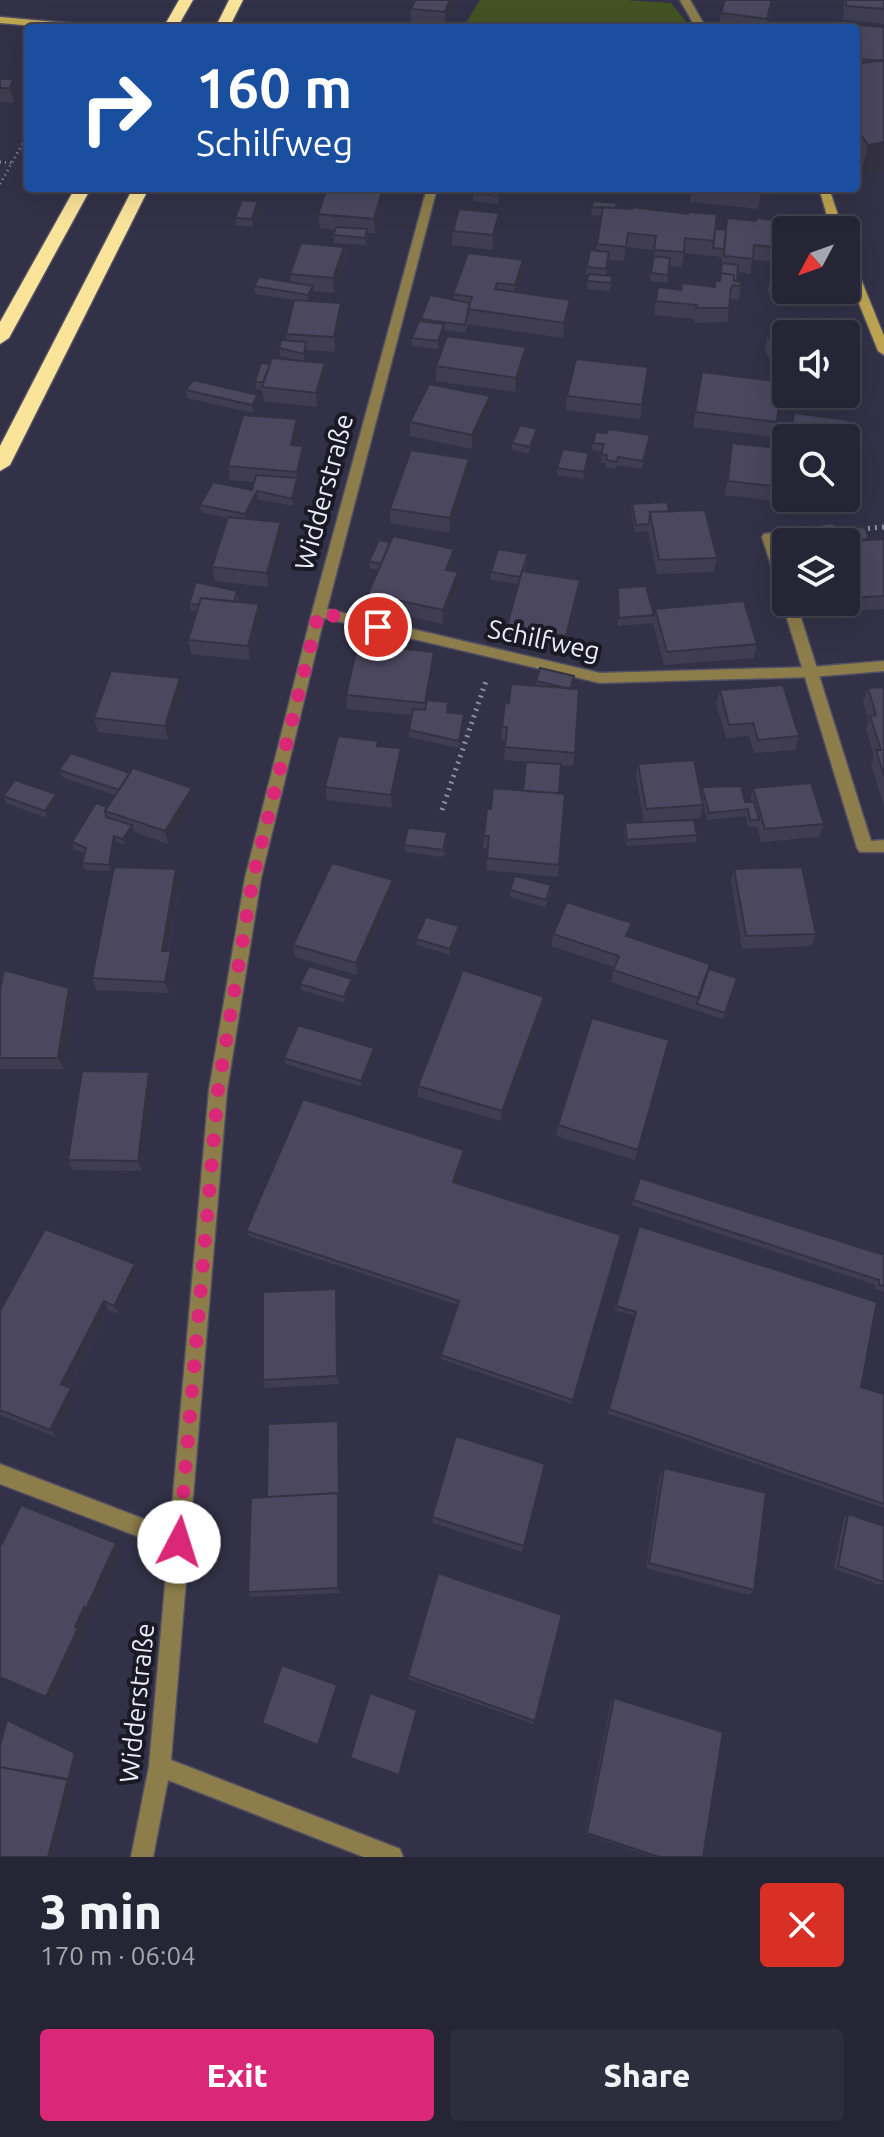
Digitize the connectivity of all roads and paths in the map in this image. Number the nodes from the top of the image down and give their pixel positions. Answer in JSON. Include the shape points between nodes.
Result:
{"nodes":[{"id":1,"x":186,"y":0,"type":"edge"},
{"id":2,"x":236,"y":0,"type":"edge"},
{"id":3,"x":685,"y":0,"type":"edge"},
{"id":4,"x":0,"y":20,"type":"edge"},
{"id":5,"x":49,"y":24,"type":"edge"},
{"id":6,"x":172,"y":24,"type":"edge"},
{"id":7,"x":224,"y":24,"type":"edge"},
{"id":8,"x":699,"y":24,"type":"edge"},
{"id":9,"x":24,"y":141,"type":"edge"},
{"id":10,"x":0,"y":162,"type":"edge"},
{"id":11,"x":12,"y":163,"type":"junction"},
{"id":12,"x":0,"y":184,"type":"edge"},
{"id":13,"x":81,"y":192,"type":"edge"},
{"id":14,"x":139,"y":192,"type":"edge"},
{"id":15,"x":431,"y":192,"type":"edge"},
{"id":16,"x":825,"y":192,"type":"edge"},
{"id":17,"x":833,"y":216,"type":"edge"},
{"id":18,"x":860,"y":292,"type":"edge"},
{"id":19,"x":0,"y":338,"type":"edge"},
{"id":20,"x":884,"y":351,"type":"edge"},
{"id":21,"x":0,"y":465,"type":"edge"},
{"id":22,"x":319,"y":612,"type":"junction"},
{"id":23,"x":793,"y":616,"type":"edge"},
{"id":24,"x":496,"y":655,"type":"junction"},
{"id":25,"x":884,"y":666,"type":"edge"},
{"id":26,"x":811,"y":672,"type":"junction"},
{"id":27,"x":442,"y":810,"type":"dead end"},
{"id":28,"x":884,"y":846,"type":"edge"},
{"id":29,"x":0,"y":1474,"type":"edge"},
{"id":30,"x":179,"y":1542,"type":"junction"},
{"id":31,"x":160,"y":1766,"type":"junction"},
{"id":32,"x":142,"y":1857,"type":"edge"},
{"id":33,"x":392,"y":1857,"type":"edge"}],
"edges":[{"from":1,"to":6,"type":"highway"},
{"from":2,"to":7,"type":"highway"},
{"from":3,"to":8,"type":"street"},
{"from":4,"to":5,"type":"street"},
{"from":9,"to":11,"type":"path"},
{"from":10,"to":11,"type":"path"},
{"from":11,"to":12,"type":"path"},
{"from":13,"to":19,"type":"highway"},
{"from":14,"to":21,"type":"highway"},
{"from":15,"to":22,"type":"street","name":"Widderstraße"},
{"from":16,"to":17,"type":"street"},
{"from":18,"to":20,"type":"street"},
{"from":22,"to":24,"type":"street","name":"Schilfweg"},
{"from":22,"to":30,"type":"street","name":"Widderstraße","via":[[253,878],[218,1090]]},
{"from":23,"to":26,"type":"street"},
{"from":24,"to":26,"type":"street","name":"Schilfweg","via":[[600,678]]},
{"from":24,"to":27,"type":"path"},
{"from":25,"to":26,"type":"street","name":"Schilfweg"},
{"from":26,"to":28,"type":"street","via":[[865,848]]},
{"from":29,"to":30,"type":"street"},
{"from":30,"to":31,"type":"street","name":"Widderstraße"},
{"from":31,"to":32,"type":"street","name":"Widderstraße"},
{"from":31,"to":33,"type":"street"}]}
